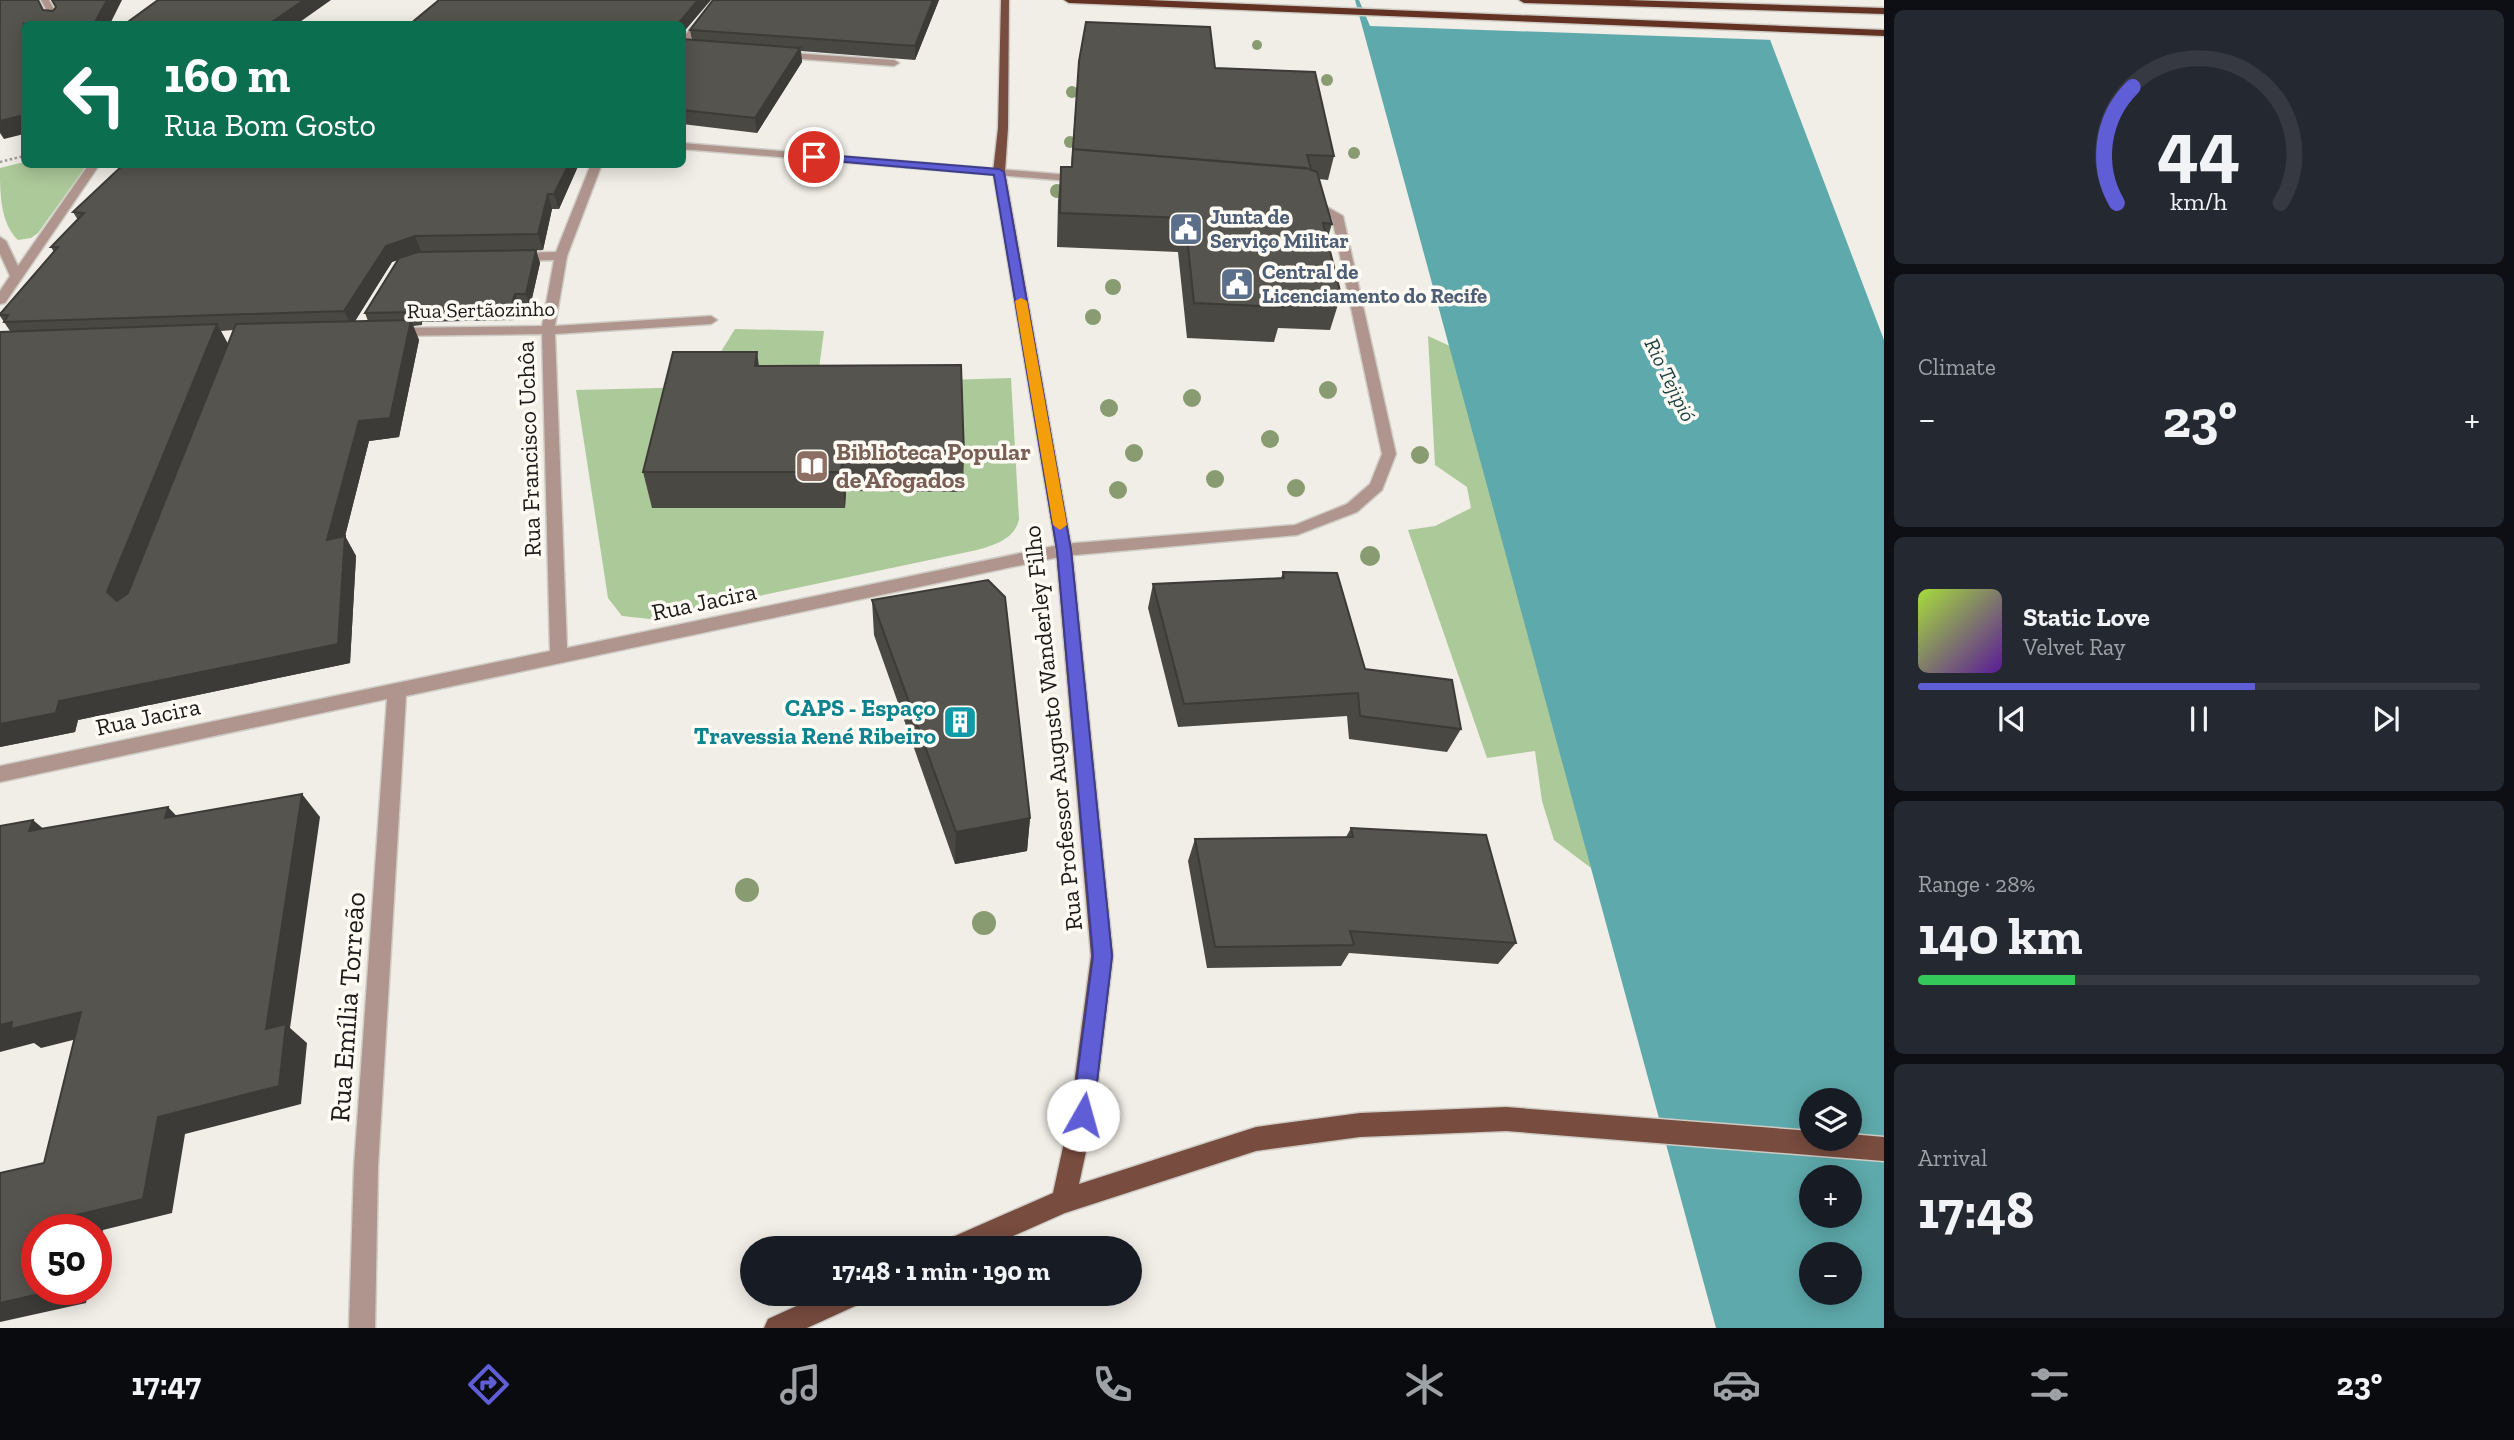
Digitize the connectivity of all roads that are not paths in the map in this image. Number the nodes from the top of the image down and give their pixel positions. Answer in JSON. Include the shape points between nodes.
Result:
{"nodes":[{"id":1,"x":45,"y":0,"type":"edge"},
{"id":2,"x":719,"y":0,"type":"edge"},
{"id":3,"x":1005,"y":0,"type":"edge"},
{"id":4,"x":1069,"y":0,"type":"edge"},
{"id":5,"x":1524,"y":0,"type":"edge"},
{"id":6,"x":1884,"y":11,"type":"edge"},
{"id":7,"x":56,"y":21,"type":"edge"},
{"id":8,"x":1884,"y":33,"type":"edge"},
{"id":9,"x":686,"y":42,"type":"edge"},
{"id":10,"x":686,"y":48,"type":"edge"},
{"id":11,"x":696,"y":49,"type":"edge"},
{"id":12,"x":762,"y":54,"type":"edge"},
{"id":13,"x":894,"y":64,"type":"edge"},
{"id":14,"x":686,"y":146,"type":"edge"},
{"id":15,"x":92,"y":168,"type":"edge"},
{"id":16,"x":595,"y":168,"type":"edge"},
{"id":17,"x":999,"y":172,"type":"junction"},
{"id":18,"x":1095,"y":180,"type":"edge"},
{"id":19,"x":1300,"y":196,"type":"edge"},
{"id":20,"x":0,"y":241,"type":"edge"},
{"id":21,"x":497,"y":257,"type":"edge"},
{"id":22,"x":561,"y":257,"type":"junction"},
{"id":23,"x":17,"y":277,"type":"junction"},
{"id":24,"x":0,"y":300,"type":"edge"},
{"id":25,"x":711,"y":320,"type":"dead end"},
{"id":26,"x":548,"y":330,"type":"junction"},
{"id":27,"x":384,"y":332,"type":"edge"},
{"id":28,"x":1064,"y":550,"type":"junction"},
{"id":29,"x":559,"y":656,"type":"junction"},
{"id":30,"x":397,"y":689,"type":"junction"},
{"id":31,"x":0,"y":774,"type":"edge"},
{"id":32,"x":1884,"y":1149,"type":"edge"},
{"id":33,"x":1063,"y":1201,"type":"junction"},
{"id":34,"x":984,"y":1236,"type":"edge"},
{"id":35,"x":826,"y":1306,"type":"edge"},
{"id":36,"x":362,"y":1328,"type":"edge"},
{"id":37,"x":777,"y":1328,"type":"edge"}],
"edges":[{"from":1,"to":7,"type":"street"},
{"from":2,"to":9,"type":"street"},
{"from":3,"to":17,"type":"main road","name":"Rua Professor Augusto Wanderley Filho"},
{"from":4,"to":8,"type":"highway"},
{"from":5,"to":6,"type":"highway"},
{"from":10,"to":11,"type":"street"},
{"from":12,"to":13,"type":"street"},
{"from":14,"to":17,"type":"street"},
{"from":15,"to":23,"type":"street"},
{"from":16,"to":22,"type":"street","name":"Rua Francisco Uchôa"},
{"from":17,"to":18,"type":"street"},
{"from":17,"to":28,"type":"main road","name":"Rua Professor Augusto Wanderley Filho"},
{"from":19,"to":28,"type":"street","name":"Rua Jacira","via":[[1337,216],[1389,454],[1377,486],[1352,508],[1297,530]]},
{"from":20,"to":23,"type":"street"},
{"from":21,"to":22,"type":"street"},
{"from":22,"to":26,"type":"street","name":"Rua Francisco Uchôa"},
{"from":23,"to":24,"type":"street"},
{"from":25,"to":26,"type":"street","name":"Rua Sertãozinho"},
{"from":26,"to":27,"type":"street","name":"Rua Sertãozinho"},
{"from":26,"to":29,"type":"street","name":"Rua Francisco Uchôa"},
{"from":28,"to":29,"type":"street","name":"Rua Jacira"},
{"from":28,"to":33,"type":"main road","name":"Rua Professor Augusto Wanderley Filho","via":[[1102,956],[1083,1115]]},
{"from":29,"to":30,"type":"street","name":"Rua Jacira"},
{"from":30,"to":31,"type":"street","name":"Rua Jacira"},
{"from":30,"to":36,"type":"street","name":"Rua Emília Torreão","via":[[366,1167]]},
{"from":32,"to":33,"type":"main road","via":[[1506,1119],[1360,1125],[1256,1139]]},
{"from":33,"to":34,"type":"main road"},
{"from":35,"to":37,"type":"main road"}]}
